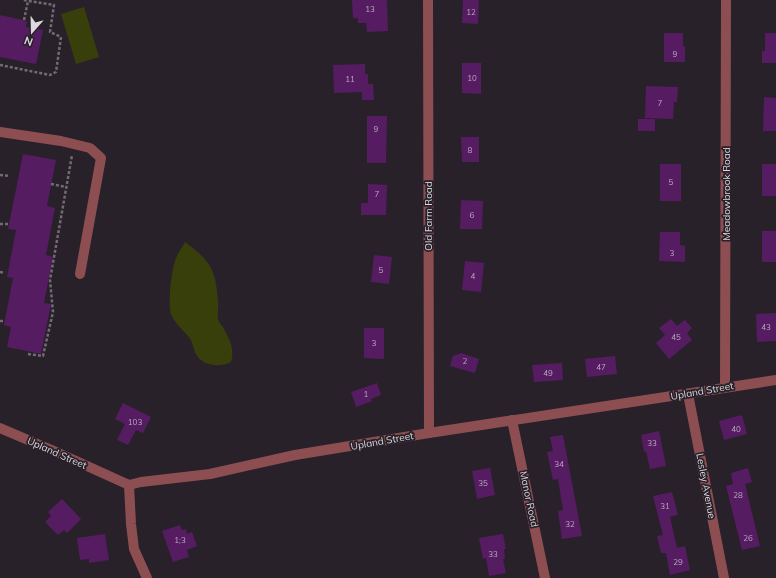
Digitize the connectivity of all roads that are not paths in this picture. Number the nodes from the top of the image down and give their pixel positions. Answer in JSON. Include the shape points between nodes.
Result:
{"nodes":[{"id":1,"x":428,"y":0,"type":"edge"},
{"id":2,"x":726,"y":0,"type":"edge"},
{"id":3,"x":0,"y":132,"type":"edge"},
{"id":4,"x":80,"y":274,"type":"dead end"},
{"id":5,"x":776,"y":380,"type":"edge"},
{"id":6,"x":725,"y":387,"type":"junction"},
{"id":7,"x":688,"y":394,"type":"junction"},
{"id":8,"x":512,"y":420,"type":"junction"},
{"id":9,"x":0,"y":428,"type":"edge"},
{"id":10,"x":428,"y":433,"type":"junction"},
{"id":11,"x":129,"y":485,"type":"junction"},
{"id":12,"x":147,"y":578,"type":"edge"},
{"id":13,"x":545,"y":578,"type":"edge"},
{"id":14,"x":724,"y":578,"type":"edge"}],
"edges":[{"from":1,"to":10,"type":"street","name":"Old Farm Road"},
{"from":2,"to":6,"type":"street","name":"Meadowbrook Road"},
{"from":3,"to":4,"type":"street","via":[[90,148],[101,158]]},
{"from":5,"to":6,"type":"street","name":"Upland Street"},
{"from":6,"to":7,"type":"street","name":"Upland Street"},
{"from":7,"to":8,"type":"street","name":"Upland Street"},
{"from":7,"to":14,"type":"street","name":"Lesley Avenue"},
{"from":8,"to":10,"type":"street","name":"Upland Street"},
{"from":8,"to":13,"type":"street","name":"Manor Road"},
{"from":9,"to":11,"type":"street","name":"Upland Street"},
{"from":10,"to":11,"type":"street","name":"Upland Street","via":[[295,455],[210,474]]},
{"from":11,"to":12,"type":"street","via":[[134,549]]}]}
